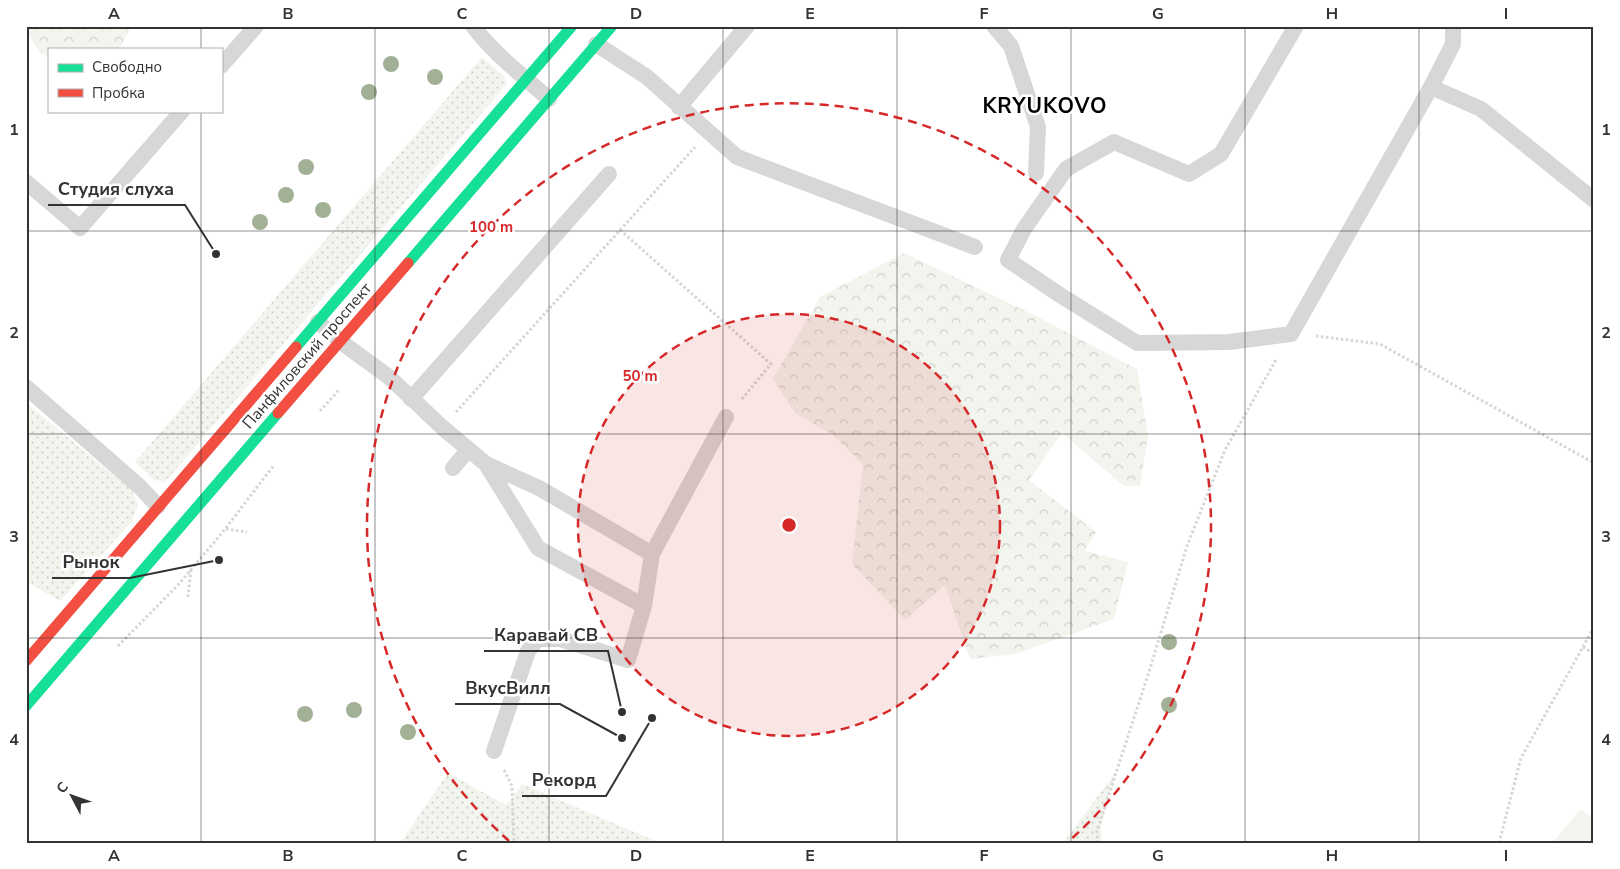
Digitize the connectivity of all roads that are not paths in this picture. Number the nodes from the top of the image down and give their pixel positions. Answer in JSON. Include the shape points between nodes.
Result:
{"nodes":[{"id":1,"x":256,"y":26,"type":"edge"},
{"id":2,"x":473,"y":26,"type":"edge"},
{"id":3,"x":572,"y":26,"type":"edge"},
{"id":4,"x":612,"y":26,"type":"edge"},
{"id":5,"x":747,"y":26,"type":"edge"},
{"id":6,"x":994,"y":26,"type":"edge"},
{"id":7,"x":1296,"y":26,"type":"edge"},
{"id":8,"x":1453,"y":26,"type":"edge"},
{"id":9,"x":586,"y":35,"type":"edge"},
{"id":10,"x":222,"y":65,"type":"edge"},
{"id":11,"x":527,"y":79,"type":"junction"},
{"id":12,"x":1431,"y":87,"type":"junction"},
{"id":13,"x":549,"y":99,"type":"junction"},
{"id":14,"x":679,"y":107,"type":"junction"},
{"id":15,"x":181,"y":112,"type":"edge"},
{"id":16,"x":1036,"y":172,"type":"dead end"},
{"id":17,"x":609,"y":174,"type":"dead end"},
{"id":18,"x":26,"y":182,"type":"edge"},
{"id":19,"x":1594,"y":200,"type":"edge"},
{"id":20,"x":975,"y":247,"type":"dead end"},
{"id":21,"x":318,"y":322,"type":"junction"},
{"id":22,"x":341,"y":342,"type":"junction"},
{"id":23,"x":26,"y":387,"type":"edge"},
{"id":24,"x":411,"y":399,"type":"junction"},
{"id":25,"x":726,"y":416,"type":"road end"},
{"id":26,"x":468,"y":450,"type":"junction"},
{"id":27,"x":486,"y":464,"type":"junction"},
{"id":28,"x":453,"y":468,"type":"dead end"},
{"id":29,"x":158,"y":506,"type":"junction"},
{"id":30,"x":652,"y":554,"type":"junction"},
{"id":31,"x":644,"y":606,"type":"junction"},
{"id":32,"x":26,"y":661,"type":"edge"},
{"id":33,"x":26,"y":706,"type":"edge"},
{"id":34,"x":494,"y":751,"type":"road end"}],
"edges":[{"from":1,"to":10,"type":"lane"},
{"from":2,"to":11,"type":"lane"},
{"from":3,"to":11,"type":"main road","name":"Панфиловский проспект"},
{"from":4,"to":9,"type":"main road","name":"Панфиловский проспект"},
{"from":5,"to":14,"type":"lane"},
{"from":6,"to":16,"type":"lane","via":[[1011,46],[1038,128]]},
{"from":7,"to":12,"type":"lane","via":[[1221,154],[1189,174],[1114,142],[1066,170],[1024,228],[1008,260],[1137,343],[1229,342],[1291,334]]},
{"from":8,"to":12,"type":"lane","via":[[1453,44]]},
{"from":9,"to":13,"type":"main road","name":"Панфиловский проспект"},
{"from":9,"to":14,"type":"lane","via":[[647,77]]},
{"from":11,"to":13,"type":"lane"},
{"from":11,"to":21,"type":"main road","name":"Панфиловский проспект"},
{"from":12,"to":19,"type":"lane","via":[[1481,110]]},
{"from":13,"to":22,"type":"main road","name":"Панфиловский проспект"},
{"from":14,"to":20,"type":"lane","via":[[737,156]]},
{"from":15,"to":18,"type":"lane","via":[[80,228]]},
{"from":17,"to":24,"type":"lane"},
{"from":21,"to":22,"type":"lane"},
{"from":21,"to":29,"type":"main road","name":"Панфиловский проспект"},
{"from":22,"to":24,"type":"lane","via":[[389,377]]},
{"from":22,"to":33,"type":"main road","name":"Панфиловский проспект"},
{"from":23,"to":29,"type":"lane"},
{"from":24,"to":26,"type":"lane"},
{"from":25,"to":30,"type":"lane"},
{"from":26,"to":27,"type":"lane"},
{"from":26,"to":28,"type":"lane"},
{"from":27,"to":30,"type":"lane","via":[[539,488]]},
{"from":27,"to":31,"type":"lane","via":[[538,548]]},
{"from":29,"to":32,"type":"main road","name":"Панфиловский проспект"},
{"from":30,"to":31,"type":"lane"},
{"from":31,"to":34,"type":"lane","via":[[628,660],[560,639],[538,639],[528,651]]}]}
